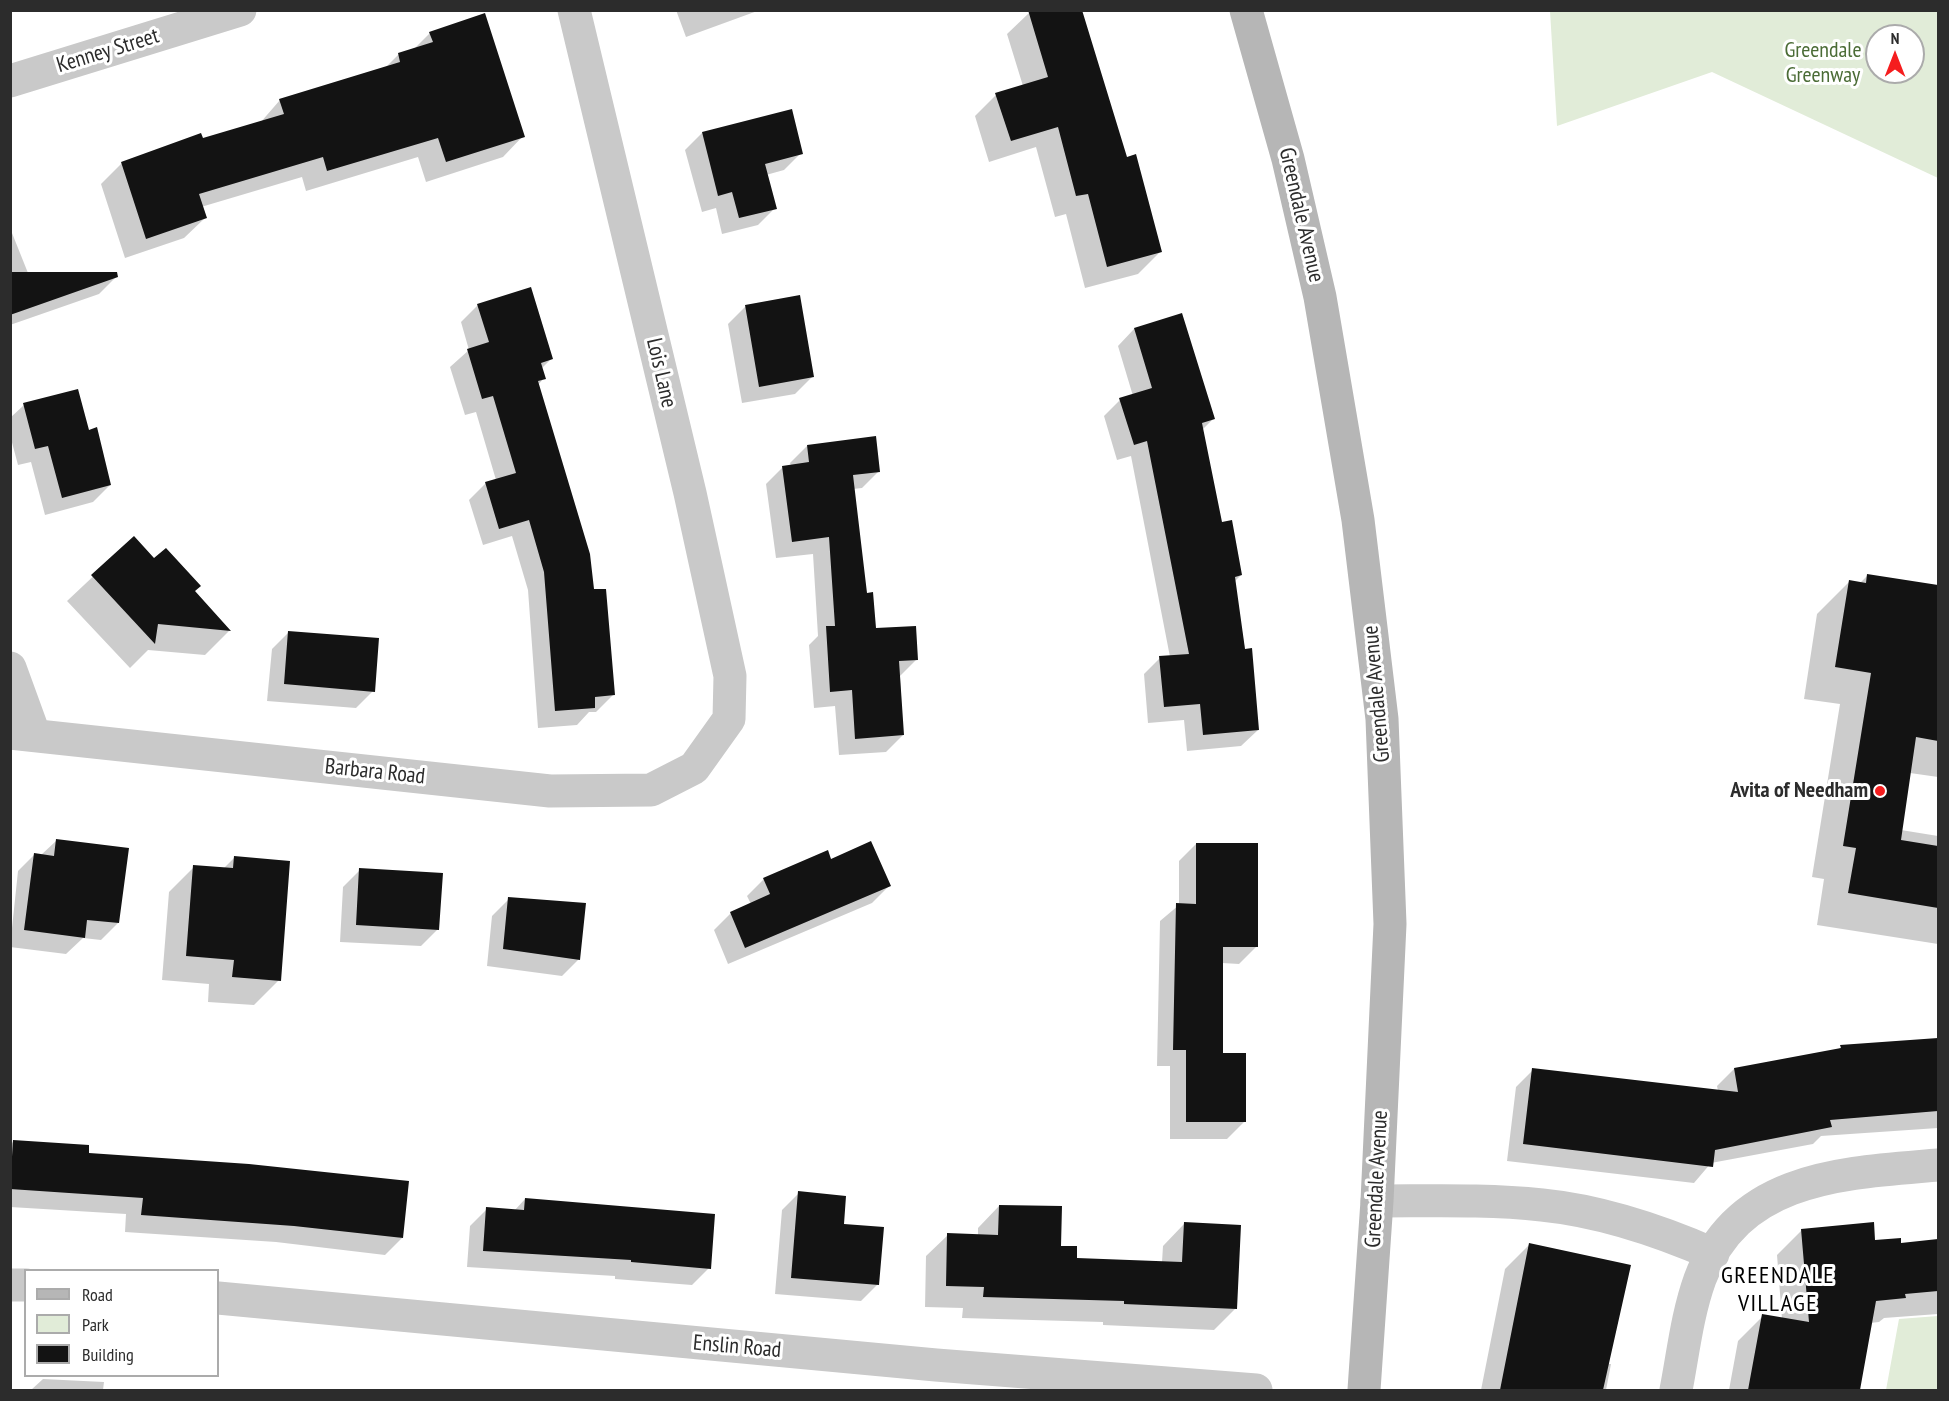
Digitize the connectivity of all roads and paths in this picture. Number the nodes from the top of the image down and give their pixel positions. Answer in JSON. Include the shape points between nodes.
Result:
{"nodes":[{"id":1,"x":240,"y":10,"type":"edge"},
{"id":2,"x":574,"y":10,"type":"edge"},
{"id":3,"x":1246,"y":10,"type":"edge"},
{"id":4,"x":10,"y":81,"type":"edge"},
{"id":5,"x":10,"y":668,"type":"edge"},
{"id":6,"x":22,"y":733,"type":"edge"},
{"id":7,"x":718,"y":734,"type":"joint"},
{"id":8,"x":1938,"y":1165,"type":"edge"},
{"id":9,"x":1377,"y":1201,"type":"junction"},
{"id":10,"x":1713,"y":1254,"type":"junction"},
{"id":11,"x":219,"y":1298,"type":"edge"},
{"id":12,"x":1256,"y":1390,"type":"edge"},
{"id":13,"x":1364,"y":1390,"type":"edge"},
{"id":14,"x":1676,"y":1390,"type":"edge"}],
"edges":[{"from":1,"to":4,"type":"street","name":"Kenney Street"},
{"from":2,"to":7,"type":"street","name":"Lois Lane","via":[[730,676],[729,719]]},
{"from":3,"to":9,"type":"main road","name":"Greendale Avenue","via":[[1288,159],[1320,297],[1358,520],[1380,708],[1390,924]]},
{"from":5,"to":6,"type":"street"},
{"from":6,"to":7,"type":"street","name":"Barbara Road","via":[[550,791],[651,790],[694,768]]},
{"from":8,"to":10,"type":"street","via":[[1858,1172],[1805,1182],[1758,1206],[1738,1222]]},
{"from":9,"to":10,"type":"street","via":[[1544,1205],[1629,1222]]},
{"from":9,"to":13,"type":"main road","name":"Greendale Avenue"},
{"from":10,"to":14,"type":"street","via":[[1695,1297]]},
{"from":11,"to":12,"type":"street","name":"Enslin Road","via":[[936,1365]]}]}
